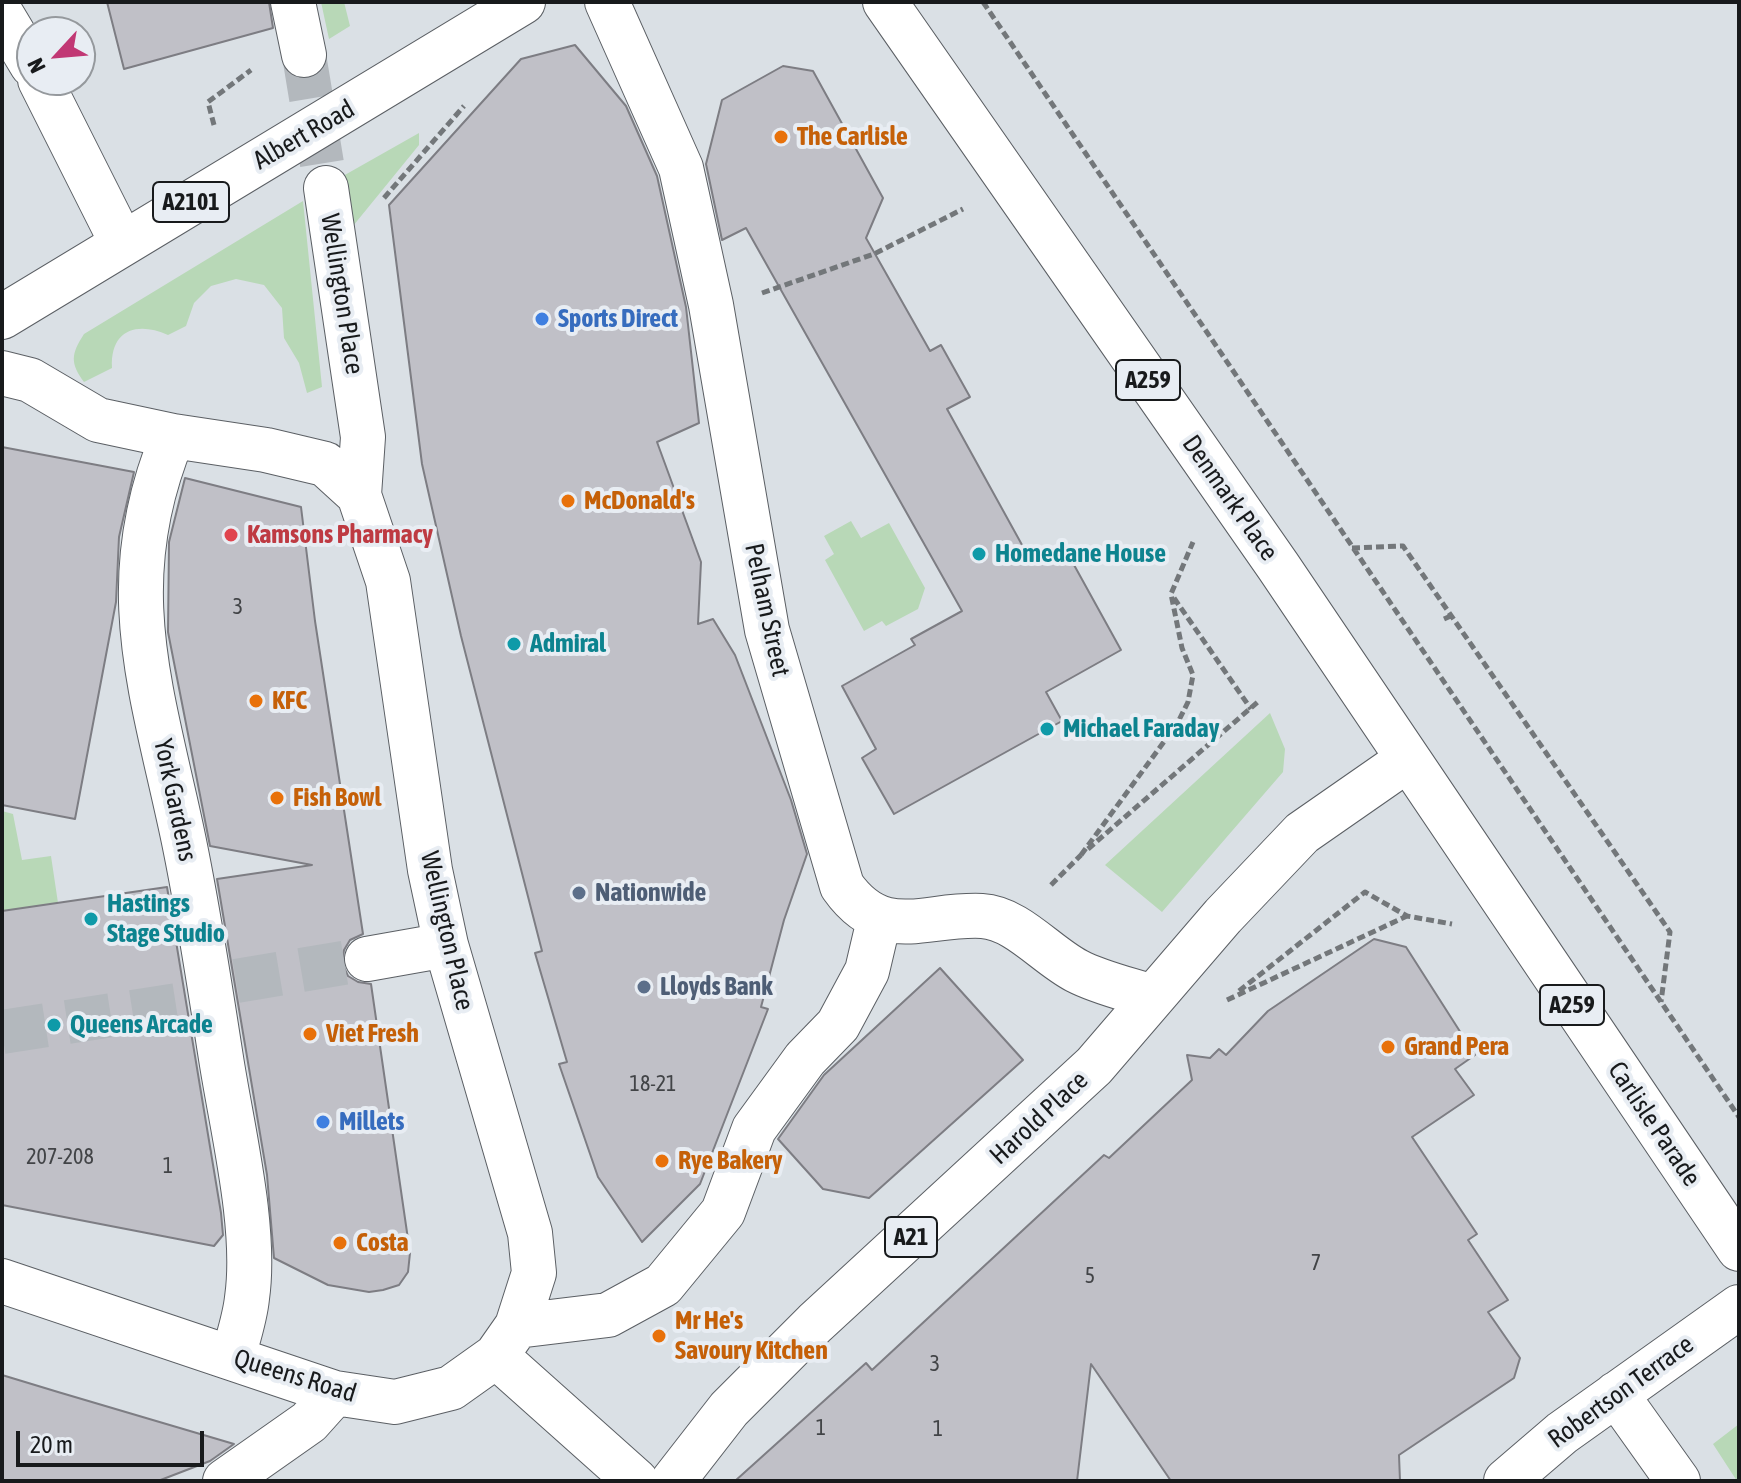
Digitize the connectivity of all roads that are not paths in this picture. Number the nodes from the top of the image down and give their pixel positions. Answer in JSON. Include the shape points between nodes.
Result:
{"nodes":[{"id":1,"x":293,"y":2,"type":"edge"},
{"id":2,"x":523,"y":2,"type":"edge"},
{"id":3,"x":607,"y":2,"type":"edge"},
{"id":4,"x":885,"y":2,"type":"edge"},
{"id":5,"x":2,"y":15,"type":"edge"},
{"id":6,"x":16,"y":38,"type":"edge"},
{"id":7,"x":304,"y":55,"type":"tunnel mouth"},
{"id":8,"x":48,"y":96,"type":"edge"},
{"id":9,"x":326,"y":188,"type":"tunnel mouth"},
{"id":10,"x":122,"y":243,"type":"junction"},
{"id":11,"x":2,"y":317,"type":"edge"},
{"id":12,"x":2,"y":373,"type":"edge"},
{"id":13,"x":165,"y":455,"type":"junction"},
{"id":14,"x":359,"y":495,"type":"junction"},
{"id":15,"x":1407,"y":760,"type":"junction"},
{"id":16,"x":879,"y":920,"type":"junction"},
{"id":17,"x":446,"y":945,"type":"junction"},
{"id":18,"x":367,"y":959,"type":"tunnel mouth"},
{"id":19,"x":1152,"y":997,"type":"junction"},
{"id":20,"x":1739,"y":1249,"type":"edge"},
{"id":21,"x":2,"y":1281,"type":"edge"},
{"id":22,"x":1739,"y":1307,"type":"edge"},
{"id":23,"x":506,"y":1341,"type":"junction"},
{"id":24,"x":233,"y":1357,"type":"junction"},
{"id":25,"x":335,"y":1393,"type":"junction"},
{"id":26,"x":1616,"y":1394,"type":"junction"},
{"id":27,"x":225,"y":1481,"type":"edge"},
{"id":28,"x":636,"y":1481,"type":"edge"},
{"id":29,"x":673,"y":1481,"type":"edge"},
{"id":30,"x":1506,"y":1481,"type":"edge"},
{"id":31,"x":1678,"y":1481,"type":"edge"}],
"edges":[{"from":1,"to":7,"type":"main road"},
{"from":2,"to":10,"type":"main road","name":"Albert Road","number":"A2101"},
{"from":3,"to":16,"type":"main road","name":"Pelham Street","via":[[681,168],[711,305],[767,630],[842,886],[856,906]]},
{"from":4,"to":15,"type":"main road","name":"Denmark Place","number":"A259"},
{"from":5,"to":6,"type":"main road"},
{"from":8,"to":10,"type":"main road"},
{"from":9,"to":14,"type":"main road","name":"Wellington Place","via":[[363,437]]},
{"from":10,"to":11,"type":"main road","name":"Albert Road","number":"A2101"},
{"from":12,"to":13,"type":"main road","name":"Wellington Place","via":[[30,380]]},
{"from":13,"to":14,"type":"main road","name":"Wellington Place","via":[[266,450],[325,464]]},
{"from":13,"to":24,"type":"main road","name":"York Gardens","via":[[144,528],[138,588],[144,650],[202,920],[247,1232],[248,1297]]},
{"from":14,"to":17,"type":"main road","name":"Wellington Place","via":[[388,581]]},
{"from":15,"to":19,"type":"main road","name":"Harold Place","number":"A21","via":[[1302,833]]},
{"from":15,"to":20,"type":"main road","name":"Carlisle Parade","number":"A259"},
{"from":16,"to":19,"type":"main road","via":[[982,916],[1010,924],[1079,972]]},
{"from":16,"to":23,"type":"main road","via":[[867,971],[838,1025],[805,1059],[754,1129],[723,1212],[663,1285],[608,1315]]},
{"from":17,"to":18,"type":"main road"},
{"from":17,"to":23,"type":"main road","name":"Wellington Place","via":[[530,1233],[534,1273]]},
{"from":19,"to":29,"type":"main road","name":"Harold Place","number":"A21","via":[[1094,1066],[729,1409]]},
{"from":21,"to":24,"type":"main road","name":"Queens Road"},
{"from":22,"to":26,"type":"main road","name":"Robertson Terrace"},
{"from":23,"to":25,"type":"main road","name":"Queens Road","via":[[451,1388],[395,1402]]},
{"from":23,"to":28,"type":"main road"},
{"from":24,"to":25,"type":"main road","name":"Queens Road"},
{"from":25,"to":27,"type":"main road","via":[[309,1422]]},
{"from":26,"to":30,"type":"main road","name":"Robertson Terrace"},
{"from":26,"to":31,"type":"main road"}]}
